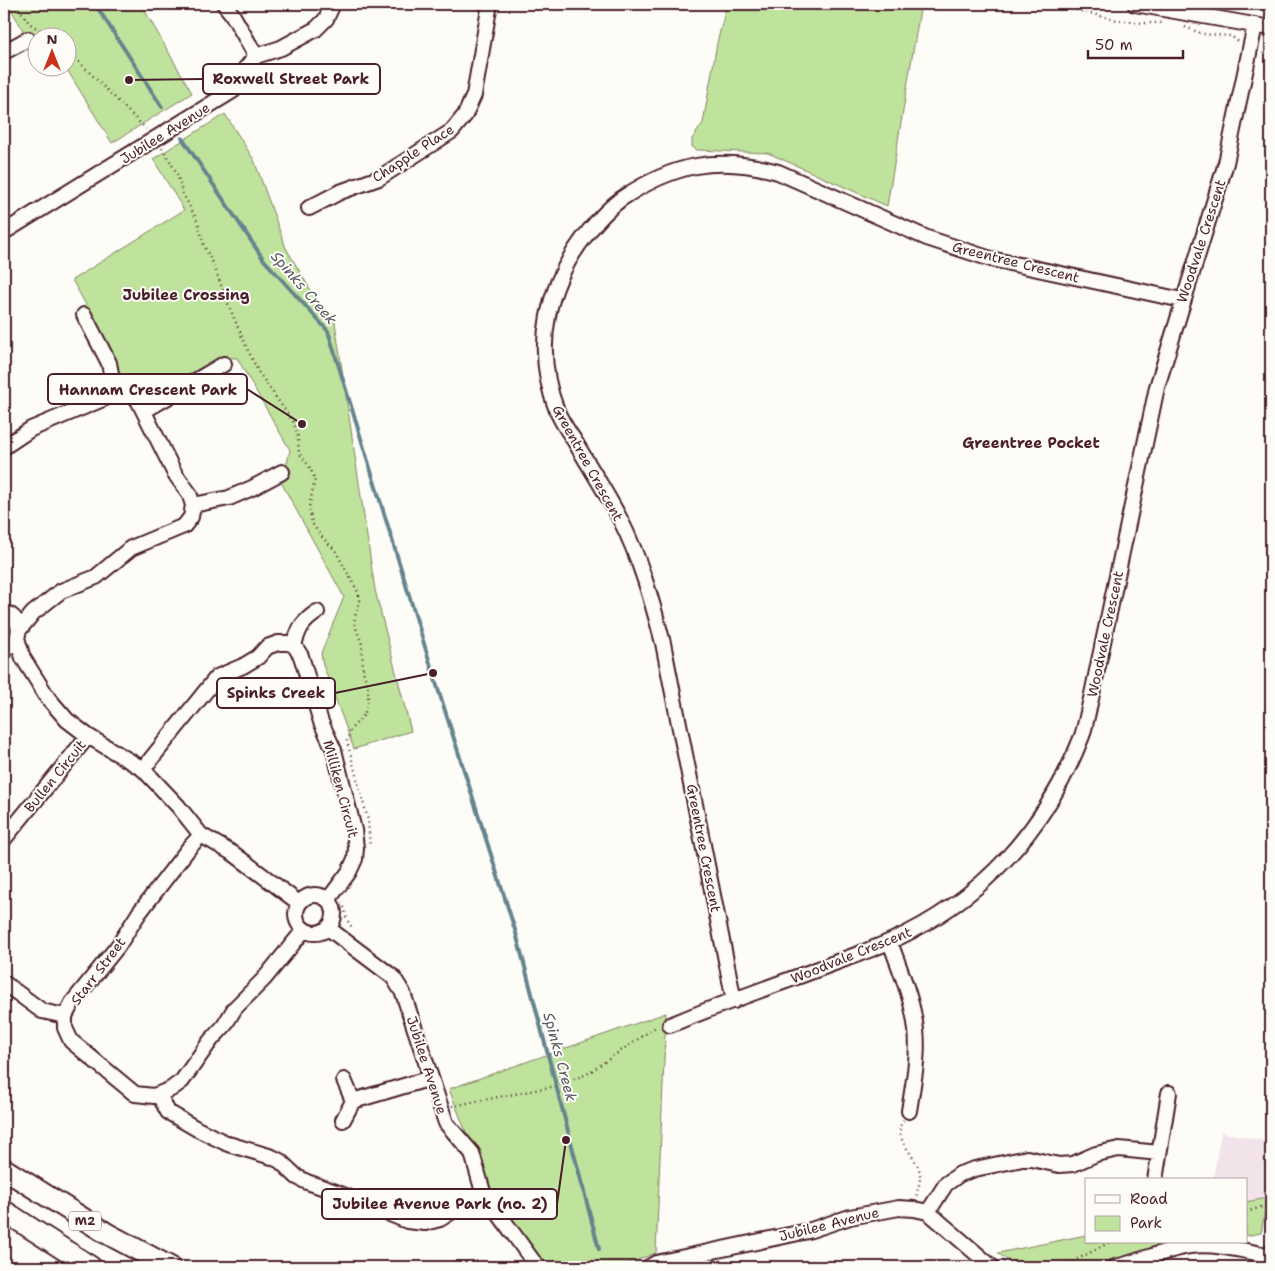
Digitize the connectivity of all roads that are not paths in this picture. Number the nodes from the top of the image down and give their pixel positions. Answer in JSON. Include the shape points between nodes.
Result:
{"nodes":[{"id":1,"x":224,"y":4,"type":"edge"},
{"id":2,"x":332,"y":4,"type":"edge"},
{"id":3,"x":487,"y":4,"type":"edge"},
{"id":4,"x":1135,"y":4,"type":"edge"},
{"id":5,"x":1255,"y":24,"type":"junction"},
{"id":6,"x":1271,"y":28,"type":"edge"},
{"id":7,"x":28,"y":39,"type":"dead end"},
{"id":8,"x":4,"y":52,"type":"edge"},
{"id":9,"x":256,"y":56,"type":"junction"},
{"id":10,"x":309,"y":208,"type":"dead end"},
{"id":11,"x":4,"y":232,"type":"edge"},
{"id":12,"x":1182,"y":300,"type":"junction"},
{"id":13,"x":84,"y":315,"type":"dead end"},
{"id":14,"x":224,"y":364,"type":"dead end"},
{"id":15,"x":115,"y":394,"type":"junction"},
{"id":16,"x":144,"y":411,"type":"junction"},
{"id":17,"x":4,"y":447,"type":"edge"},
{"id":18,"x":282,"y":472,"type":"dead end"},
{"id":19,"x":193,"y":505,"type":"junction"},
{"id":20,"x":317,"y":612,"type":"dead end"},
{"id":21,"x":33,"y":613,"type":"junction"},
{"id":22,"x":7,"y":614,"type":"edge"},
{"id":23,"x":18,"y":634,"type":"junction"},
{"id":24,"x":294,"y":645,"type":"junction"},
{"id":25,"x":4,"y":649,"type":"edge"},
{"id":26,"x":23,"y":658,"type":"junction"},
{"id":27,"x":88,"y":736,"type":"junction"},
{"id":28,"x":143,"y":769,"type":"junction"},
{"id":29,"x":201,"y":835,"type":"junction"},
{"id":30,"x":4,"y":840,"type":"edge"},
{"id":31,"x":328,"y":900,"type":"junction"},
{"id":32,"x":299,"y":903,"type":"junction"},
{"id":33,"x":328,"y":928,"type":"junction"},
{"id":34,"x":304,"y":930,"type":"junction"},
{"id":35,"x":890,"y":942,"type":"junction"},
{"id":36,"x":4,"y":983,"type":"edge"},
{"id":37,"x":734,"y":1001,"type":"junction"},
{"id":38,"x":65,"y":1016,"type":"junction"},
{"id":39,"x":673,"y":1024,"type":"road end"},
{"id":40,"x":431,"y":1078,"type":"junction"},
{"id":41,"x":344,"y":1080,"type":"dead end"},
{"id":42,"x":1169,"y":1092,"type":"dead end"},
{"id":43,"x":159,"y":1095,"type":"junction"},
{"id":44,"x":353,"y":1101,"type":"junction"},
{"id":45,"x":909,"y":1111,"type":"road end"},
{"id":46,"x":343,"y":1120,"type":"dead end"},
{"id":47,"x":1159,"y":1153,"type":"junction"},
{"id":48,"x":4,"y":1169,"type":"edge"},
{"id":49,"x":1155,"y":1178,"type":"edge"},
{"id":50,"x":483,"y":1192,"type":"junction"},
{"id":51,"x":4,"y":1211,"type":"edge"},
{"id":52,"x":928,"y":1212,"type":"junction"},
{"id":53,"x":1271,"y":1256,"type":"edge"},
{"id":54,"x":91,"y":1267,"type":"edge"},
{"id":55,"x":170,"y":1267,"type":"edge"},
{"id":56,"x":540,"y":1267,"type":"edge"},
{"id":57,"x":649,"y":1267,"type":"edge"},
{"id":58,"x":991,"y":1267,"type":"edge"},
{"id":59,"x":1115,"y":1267,"type":"edge"}],
"edges":[{"from":1,"to":9,"type":"street"},
{"from":2,"to":9,"type":"street","via":[[326,19],[316,28],[281,48]]},
{"from":3,"to":10,"type":"street","name":"Chapple Place","via":[[474,96],[452,131],[379,178]]},
{"from":4,"to":5,"type":"street"},
{"from":5,"to":6,"type":"street"},
{"from":5,"to":12,"type":"street","name":"Woodvale Crescent","via":[[1226,163]]},
{"from":7,"to":8,"type":"street"},
{"from":9,"to":11,"type":"street","name":"Jubilee Avenue","via":[[234,90]]},
{"from":12,"to":35,"type":"street","name":"Woodvale Crescent","via":[[1157,387],[1092,699],[1067,770],[1046,810],[1022,843],[993,874],[963,899]]},
{"from":12,"to":37,"type":"street","name":"Greentree Crescent","via":[[962,250],[927,238],[778,172],[753,165],[695,166],[638,187],[615,203],[576,247],[561,272],[546,326],[544,356],[549,385],[558,412],[620,519],[650,595],[665,653]]},
{"from":13,"to":15,"type":"street","via":[[109,363]]},
{"from":14,"to":16,"type":"street"},
{"from":15,"to":16,"type":"street","via":[[133,395]]},
{"from":15,"to":17,"type":"street","via":[[31,429]]},
{"from":16,"to":19,"type":"street"},
{"from":18,"to":19,"type":"street","via":[[229,498]]},
{"from":19,"to":21,"type":"street","via":[[191,517],[184,526],[131,548],[96,577],[61,591]]},
{"from":20,"to":24,"type":"street","via":[[304,621]]},
{"from":21,"to":22,"type":"street"},
{"from":21,"to":23,"type":"street"},
{"from":22,"to":23,"type":"street","via":[[17,622]]},
{"from":23,"to":25,"type":"street","via":[[10,647]]},
{"from":23,"to":26,"type":"street"},
{"from":24,"to":28,"type":"street","via":[[278,643],[268,646],[258,657],[217,678]]},
{"from":24,"to":31,"type":"street","name":"Milliken Circuit","via":[[301,656],[334,750],[354,830],[355,859]]},
{"from":25,"to":26,"type":"street"},
{"from":26,"to":27,"type":"street","via":[[48,698],[67,720]]},
{"from":27,"to":28,"type":"street"},
{"from":27,"to":30,"type":"street","name":"Bullen Circuit"},
{"from":28,"to":29,"type":"street"},
{"from":29,"to":32,"type":"street","via":[[234,854]]},
{"from":29,"to":38,"type":"street","name":"Starr Street","via":[[139,913]]},
{"from":31,"to":32,"type":"street","via":[[316,895]]},
{"from":31,"to":33,"type":"street","via":[[334,911]]},
{"from":32,"to":34,"type":"street","via":[[295,914]]},
{"from":33,"to":34,"type":"street","via":[[316,933]]},
{"from":33,"to":40,"type":"street","name":"Jubilee Avenue","via":[[398,985]]},
{"from":34,"to":43,"type":"street","via":[[264,979],[235,1008],[182,1081]]},
{"from":35,"to":37,"type":"street","name":"Woodvale Crescent"},
{"from":35,"to":45,"type":"street","via":[[916,1030],[917,1059]]},
{"from":36,"to":38,"type":"street","via":[[42,1011]]},
{"from":37,"to":39,"type":"street","name":"Woodvale Crescent"},
{"from":38,"to":43,"type":"street","name":"Starr Street","via":[[65,1028],[71,1041],[135,1094]]},
{"from":40,"to":44,"type":"street"},
{"from":40,"to":50,"type":"street","name":"Jubilee Avenue","via":[[446,1123],[472,1153]]},
{"from":41,"to":44,"type":"street"},
{"from":42,"to":47,"type":"street"},
{"from":43,"to":50,"type":"street","via":[[168,1112],[197,1129],[228,1144],[272,1156],[307,1182],[407,1221],[425,1223],[440,1219]]},
{"from":44,"to":46,"type":"street"},
{"from":47,"to":49,"type":"street"},
{"from":47,"to":52,"type":"street","via":[[1119,1149],[1073,1164],[1027,1158],[975,1168],[946,1184]]},
{"from":48,"to":55,"type":"highway","number":"M2","via":[[106,1233]]},
{"from":50,"to":56,"type":"street","name":"Jubilee Avenue","via":[[532,1261]]},
{"from":51,"to":54,"type":"highway","number":"M2"},
{"from":52,"to":57,"type":"street","name":"Jubilee Avenue","via":[[899,1208],[850,1216],[808,1231]]},
{"from":52,"to":58,"type":"street","name":"Jubilee Avenue"},
{"from":53,"to":59,"type":"street","via":[[1204,1245]]}]}
